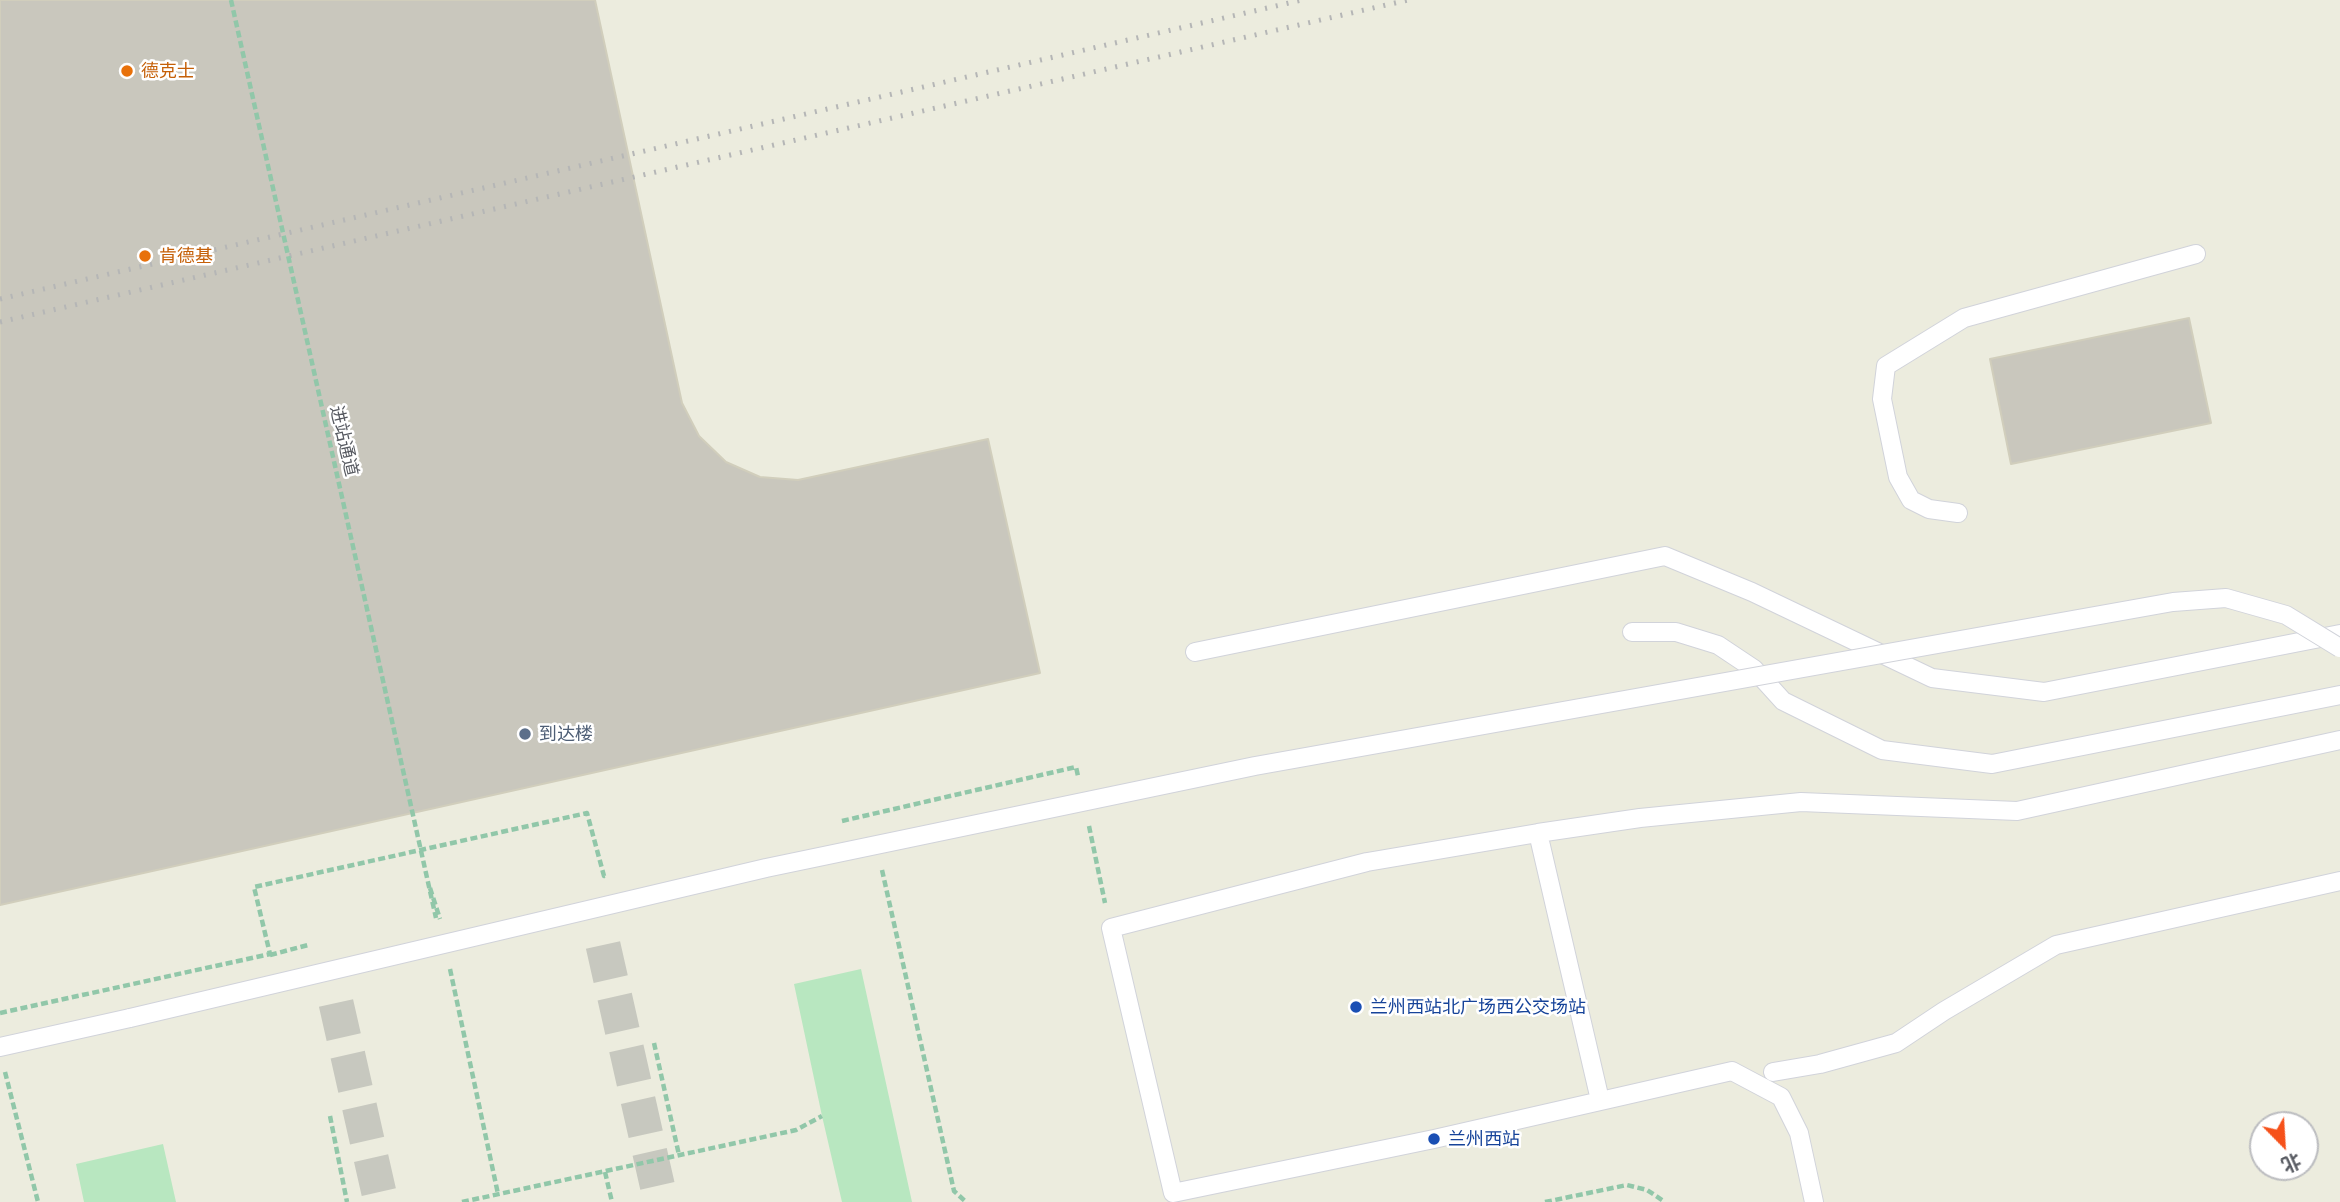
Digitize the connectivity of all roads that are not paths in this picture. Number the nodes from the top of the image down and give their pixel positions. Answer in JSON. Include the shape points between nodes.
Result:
{"nodes":[{"id":1,"x":2196,"y":254,"type":"dead end"},
{"id":2,"x":1958,"y":513,"type":"dead end"},
{"id":3,"x":1632,"y":632,"type":"dead end"},
{"id":4,"x":2340,"y":634,"type":"edge"},
{"id":5,"x":2340,"y":648,"type":"edge"},
{"id":6,"x":1195,"y":652,"type":"dead end"},
{"id":7,"x":2340,"y":695,"type":"edge"},
{"id":8,"x":2340,"y":740,"type":"edge"},
{"id":9,"x":1538,"y":833,"type":"junction"},
{"id":10,"x":2340,"y":881,"type":"edge"},
{"id":11,"x":0,"y":1047,"type":"edge"},
{"id":12,"x":1773,"y":1072,"type":"dead end"},
{"id":13,"x":1600,"y":1100,"type":"junction"},
{"id":14,"x":1814,"y":1202,"type":"edge"}],
"edges":[{"from":1,"to":2,"type":"lane","via":[[1964,318],[1886,366],[1881,399],[1898,477],[1911,500],[1929,509]]},
{"from":3,"to":7,"type":"lane","via":[[1676,632],[1718,645],[1754,669],[1783,702],[1882,750],[1992,764]]},
{"from":4,"to":6,"type":"lane","via":[[2044,692],[1932,678],[1665,555]]},
{"from":5,"to":11,"type":"lane","bridge":true,"via":[[2286,615],[2225,598],[2172,602],[1241,768],[766,868]]},
{"from":8,"to":9,"type":"lane","via":[[2017,811],[1801,802]]},
{"from":9,"to":13,"type":"lane"},
{"from":9,"to":13,"type":"lane","via":[[1367,862],[1111,928],[1117,954],[1173,1193]]},
{"from":10,"to":12,"type":"lane","via":[[2056,944],[1896,1044]]},
{"from":13,"to":14,"type":"lane","via":[[1732,1070],[1781,1097],[1799,1133]]}]}
